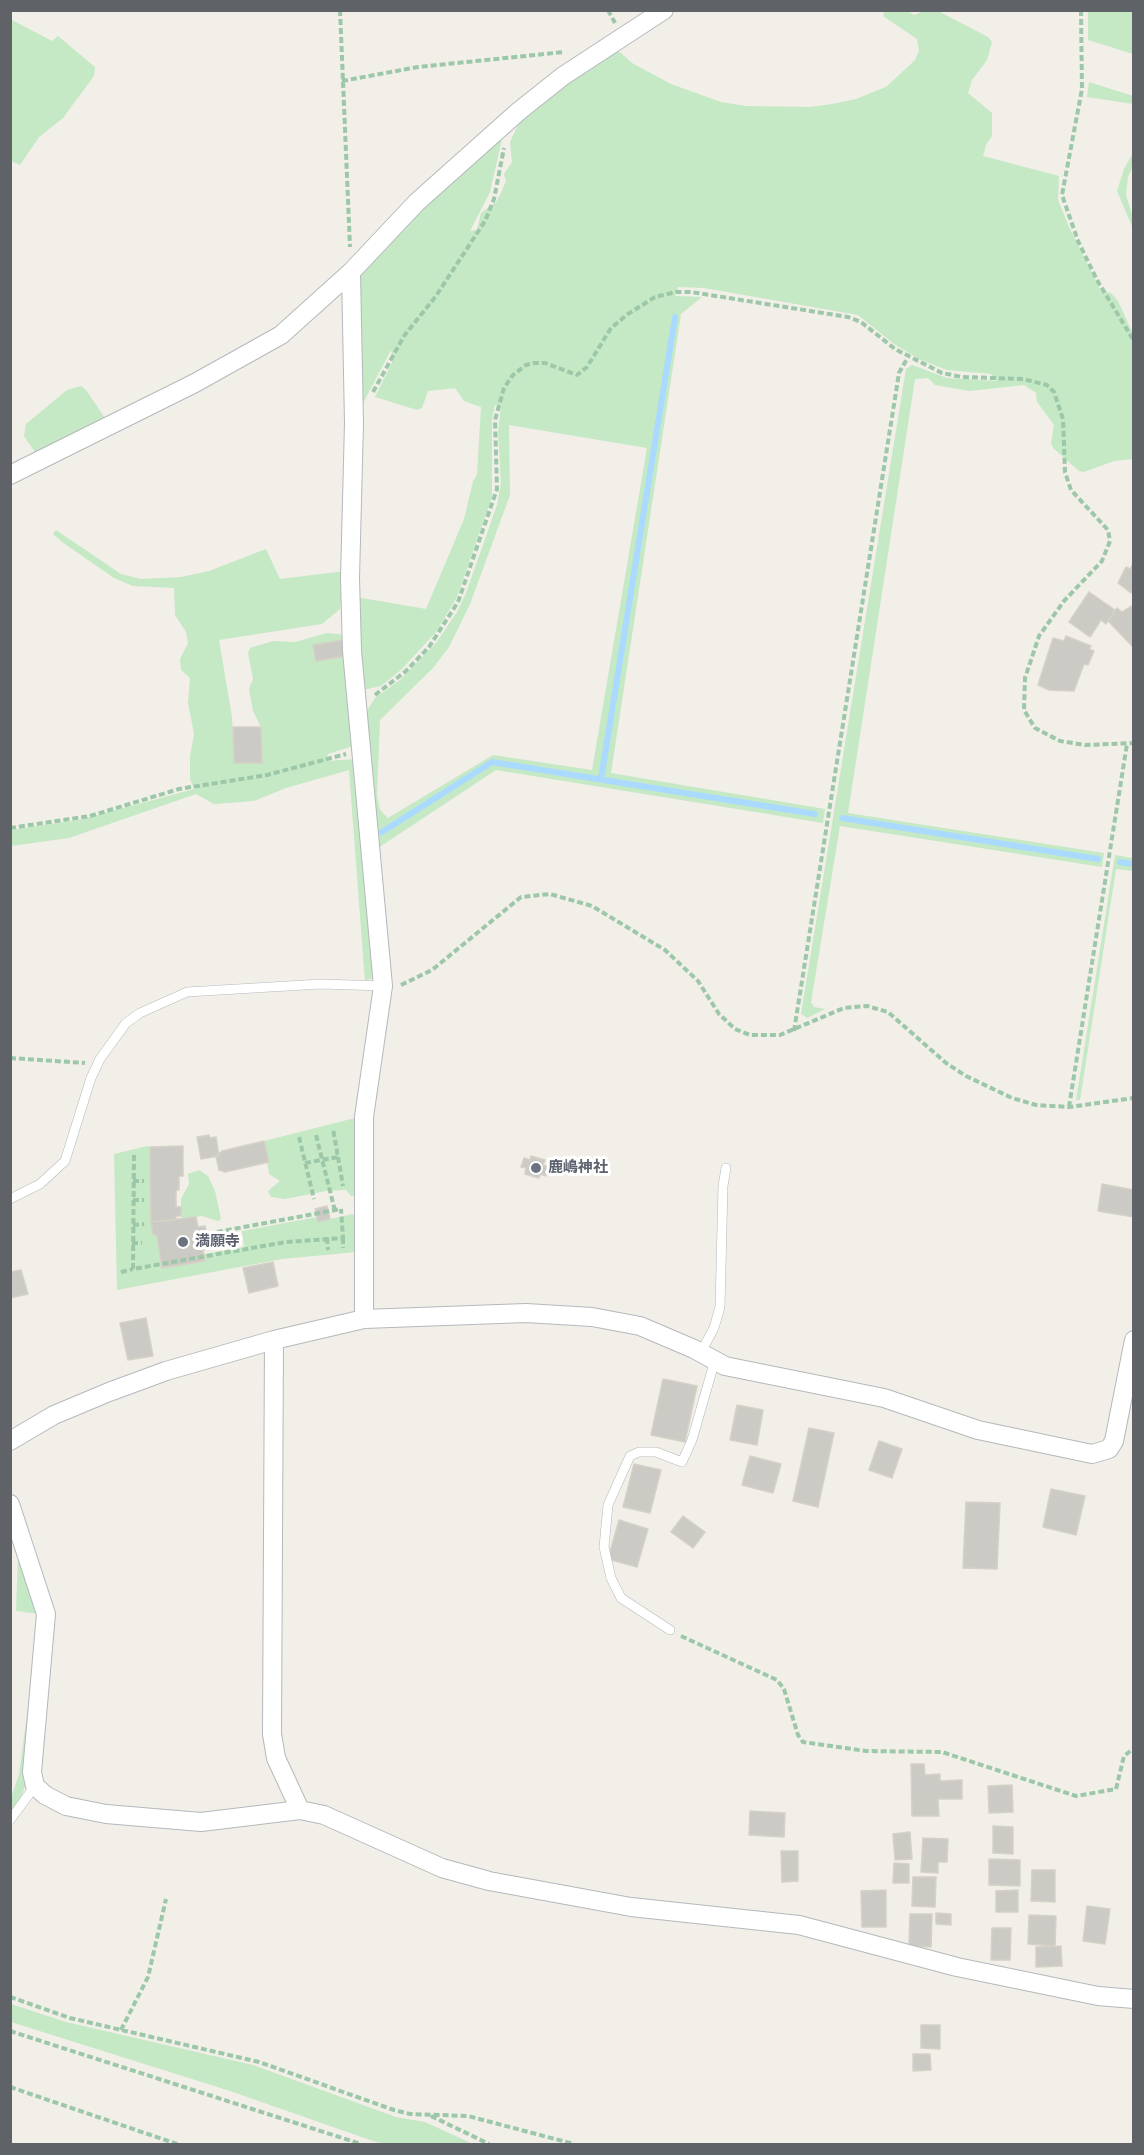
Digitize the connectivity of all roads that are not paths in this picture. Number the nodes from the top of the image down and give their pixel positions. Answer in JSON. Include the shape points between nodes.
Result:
{"nodes":[{"id":1,"x":664,"y":10,"type":"edge"},
{"id":2,"x":351,"y":272,"type":"junction"},
{"id":3,"x":10,"y":475,"type":"edge"},
{"id":4,"x":383,"y":986,"type":"junction"},
{"id":5,"x":726,"y":1168,"type":"dead end"},
{"id":6,"x":10,"y":1199,"type":"edge"},
{"id":7,"x":364,"y":1319,"type":"junction"},
{"id":8,"x":274,"y":1340,"type":"junction"},
{"id":9,"x":1134,"y":1340,"type":"edge"},
{"id":10,"x":708,"y":1356,"type":"junction"},
{"id":11,"x":10,"y":1441,"type":"edge"},
{"id":12,"x":10,"y":1504,"type":"edge"},
{"id":13,"x":670,"y":1630,"type":"road end"},
{"id":14,"x":35,"y":1786,"type":"junction"},
{"id":15,"x":300,"y":1810,"type":"junction"},
{"id":16,"x":10,"y":1820,"type":"edge"},
{"id":17,"x":1134,"y":1998,"type":"edge"}],
"edges":[{"from":1,"to":2,"type":"street","via":[[597,53],[511,118],[417,202]]},
{"from":2,"to":3,"type":"street","via":[[281,335],[195,383]]},
{"from":2,"to":4,"type":"street","via":[[352,651]]},
{"from":4,"to":6,"type":"lane","via":[[321,984],[187,992],[164,1001],[126,1023],[98,1064],[65,1161],[40,1184]]},
{"from":4,"to":7,"type":"street","via":[[364,1117]]},
{"from":5,"to":10,"type":"lane","via":[[720,1307]]},
{"from":7,"to":8,"type":"street"},
{"from":7,"to":10,"type":"street","via":[[526,1313],[592,1317],[640,1326]]},
{"from":8,"to":11,"type":"street","via":[[109,1392],[54,1415]]},
{"from":8,"to":15,"type":"street","via":[[272,1734],[276,1758]]},
{"from":9,"to":10,"type":"street","via":[[1114,1441],[1109,1449],[1092,1454],[978,1430],[884,1398],[726,1366]]},
{"from":10,"to":13,"type":"lane","via":[[692,1440],[682,1462],[656,1452],[630,1456],[608,1505],[604,1547],[611,1578],[621,1598]]},
{"from":12,"to":14,"type":"street","via":[[46,1614],[32,1772]]},
{"from":14,"to":15,"type":"street","via":[[66,1806],[106,1814],[201,1822]]},
{"from":14,"to":16,"type":"lane"},
{"from":15,"to":17,"type":"street","via":[[324,1815],[442,1868],[489,1881],[631,1907],[799,1925],[957,1967],[1098,1996]]}]}
